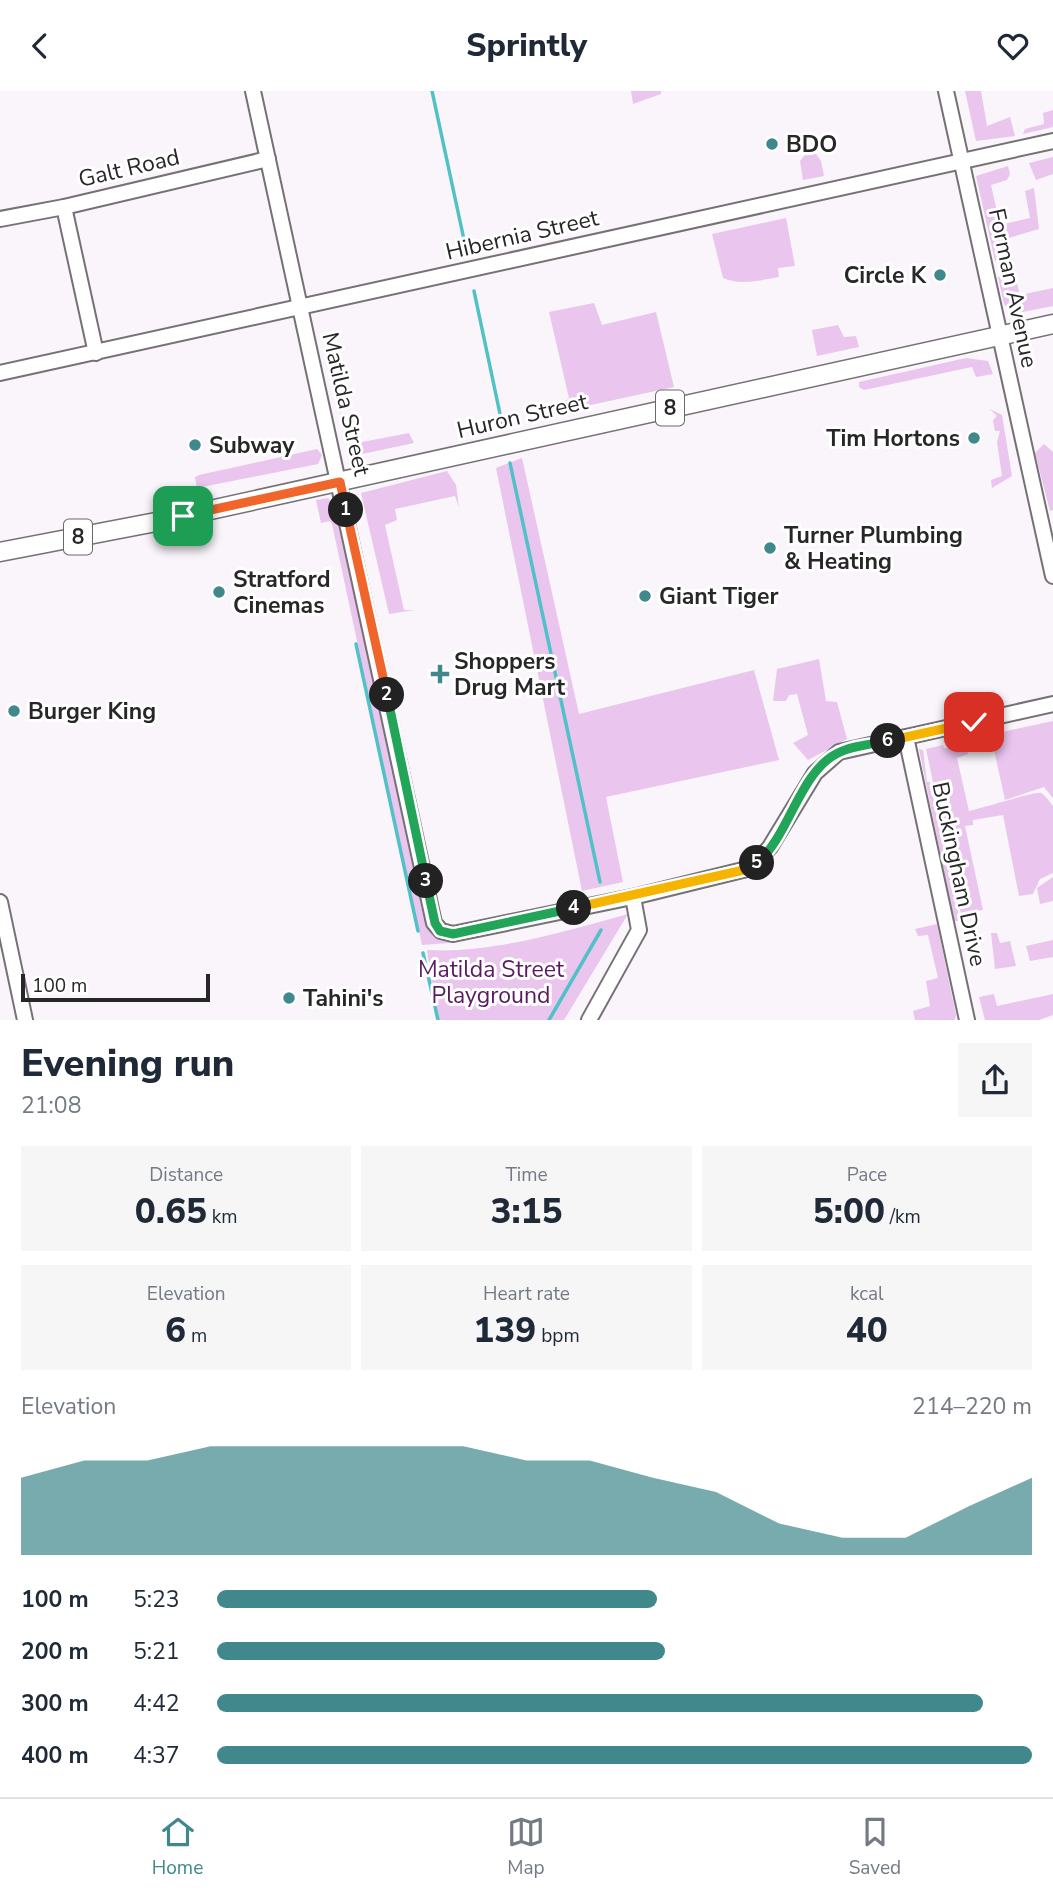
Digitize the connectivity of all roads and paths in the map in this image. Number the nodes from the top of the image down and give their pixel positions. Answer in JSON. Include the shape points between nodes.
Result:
{"nodes":[{"id":1,"x":253,"y":91,"type":"edge"},
{"id":2,"x":946,"y":91,"type":"edge"},
{"id":3,"x":1053,"y":141,"type":"edge"},
{"id":4,"x":268,"y":159,"type":"junction"},
{"id":5,"x":962,"y":161,"type":"junction"},
{"id":6,"x":64,"y":207,"type":"junction"},
{"id":7,"x":0,"y":219,"type":"edge"},
{"id":8,"x":301,"y":308,"type":"junction"},
{"id":9,"x":1053,"y":324,"type":"edge"},
{"id":10,"x":1000,"y":335,"type":"junction"},
{"id":11,"x":96,"y":353,"type":"junction"},
{"id":12,"x":0,"y":373,"type":"edge"},
{"id":13,"x":340,"y":482,"type":"junction"},
{"id":14,"x":1048,"y":529,"type":"edge"},
{"id":15,"x":0,"y":552,"type":"edge"},
{"id":16,"x":1053,"y":576,"type":"edge"},
{"id":17,"x":1053,"y":704,"type":"edge"},
{"id":18,"x":906,"y":737,"type":"junction"},
{"id":19,"x":633,"y":897,"type":"junction"},
{"id":20,"x":0,"y":902,"type":"edge"},
{"id":21,"x":25,"y":1020,"type":"edge"},
{"id":22,"x":589,"y":1020,"type":"edge"},
{"id":23,"x":967,"y":1020,"type":"edge"}],
"edges":[{"from":1,"to":4,"type":"street","name":"Matilda Street"},
{"from":2,"to":5,"type":"street","name":"Forman Avenue"},
{"from":3,"to":5,"type":"street","name":"Hibernia Street"},
{"from":4,"to":6,"type":"street","name":"Galt Road"},
{"from":4,"to":8,"type":"street","name":"Matilda Street"},
{"from":5,"to":8,"type":"street","name":"Hibernia Street"},
{"from":5,"to":10,"type":"street","name":"Forman Avenue"},
{"from":6,"to":7,"type":"street","name":"Galt Road"},
{"from":6,"to":11,"type":"street"},
{"from":8,"to":11,"type":"street","name":"Hibernia Street"},
{"from":8,"to":13,"type":"street","name":"Matilda Street"},
{"from":9,"to":10,"type":"main road","name":"Huron Street","number":"8"},
{"from":10,"to":13,"type":"main road","name":"Huron Street","number":"8"},
{"from":10,"to":14,"type":"street","name":"Forman Avenue"},
{"from":11,"to":12,"type":"street","name":"Hibernia Street"},
{"from":13,"to":15,"type":"main road","name":"Huron Street","number":"8"},
{"from":13,"to":19,"type":"street","name":"Matilda Street","via":[[440,931],[453,934]]},
{"from":14,"to":16,"type":"street","name":"Forman Avenue"},
{"from":17,"to":18,"type":"street"},
{"from":18,"to":19,"type":"street","via":[[830,757],[815,773],[761,860],[751,868]]},
{"from":18,"to":23,"type":"street","name":"Buckingham Drive"},
{"from":19,"to":22,"type":"street","via":[[639,930]]},
{"from":20,"to":21,"type":"street"}]}
